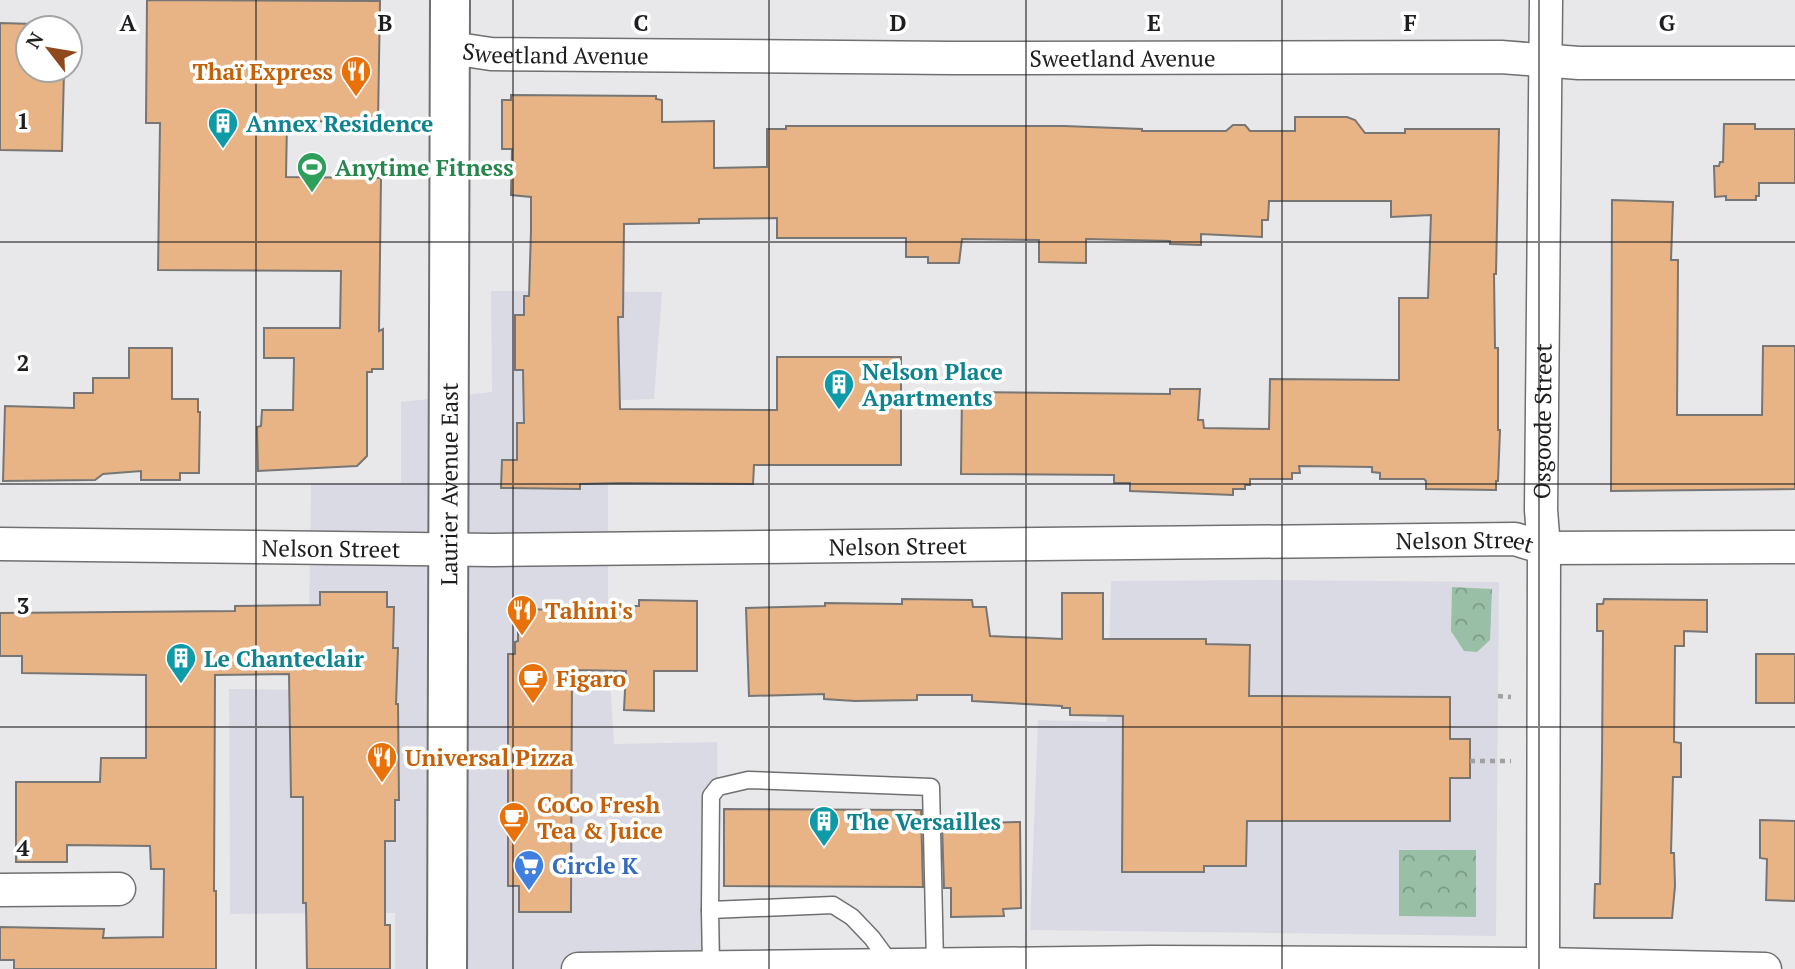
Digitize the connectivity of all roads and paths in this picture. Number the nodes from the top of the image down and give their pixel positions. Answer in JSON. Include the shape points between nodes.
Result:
{"nodes":[{"id":1,"x":450,"y":0,"type":"edge"},
{"id":2,"x":1546,"y":0,"type":"edge"},
{"id":3,"x":451,"y":48,"type":"junction"},
{"id":4,"x":1546,"y":59,"type":"junction"},
{"id":5,"x":1795,"y":63,"type":"edge"},
{"id":6,"x":0,"y":544,"type":"edge"},
{"id":7,"x":1795,"y":547,"type":"edge"},
{"id":8,"x":1544,"y":548,"type":"junction"},
{"id":9,"x":448,"y":550,"type":"junction"},
{"id":10,"x":1498,"y":696,"type":"dead end"},
{"id":11,"x":1515,"y":697,"type":"dead end"},
{"id":12,"x":1470,"y":761,"type":"dead end"},
{"id":13,"x":1515,"y":761,"type":"dead end"},
{"id":14,"x":119,"y":889,"type":"dead end"},
{"id":15,"x":0,"y":890,"type":"edge"},
{"id":16,"x":710,"y":910,"type":"junction"},
{"id":17,"x":891,"y":964,"type":"junction"},
{"id":18,"x":936,"y":964,"type":"junction"},
{"id":19,"x":711,"y":967,"type":"junction"},
{"id":20,"x":1543,"y":967,"type":"edge"},
{"id":21,"x":447,"y":969,"type":"edge"},
{"id":22,"x":578,"y":969,"type":"edge"},
{"id":23,"x":1765,"y":969,"type":"edge"}],
"edges":[{"from":1,"to":3,"type":"street","name":"Laurier Avenue East"},
{"from":2,"to":4,"type":"street","name":"Osgoode Street"},
{"from":3,"to":4,"type":"street","name":"Sweetland Avenue","via":[[491,54]]},
{"from":3,"to":9,"type":"street","name":"Laurier Avenue East"},
{"from":4,"to":5,"type":"street","name":"Sweetland Avenue"},
{"from":4,"to":8,"type":"street","name":"Osgoode Street"},
{"from":6,"to":9,"type":"street","name":"Nelson Street"},
{"from":7,"to":8,"type":"street","name":"Nelson Street"},
{"from":8,"to":9,"type":"street","name":"Nelson Street","via":[[1514,539]]},
{"from":8,"to":20,"type":"street","name":"Osgoode Street"},
{"from":9,"to":21,"type":"street","name":"Laurier Avenue East"},
{"from":10,"to":11,"type":"path"},
{"from":12,"to":13,"type":"path"},
{"from":14,"to":15,"type":"street"},
{"from":16,"to":17,"type":"lane","via":[[832,905],[852,917]]},
{"from":16,"to":18,"type":"lane","via":[[711,796],[718,786],[748,780],[931,787]]},
{"from":16,"to":19,"type":"lane"},
{"from":17,"to":18,"type":"street"},
{"from":17,"to":19,"type":"street"},
{"from":18,"to":20,"type":"street"},
{"from":19,"to":22,"type":"street"},
{"from":20,"to":23,"type":"street"}]}
